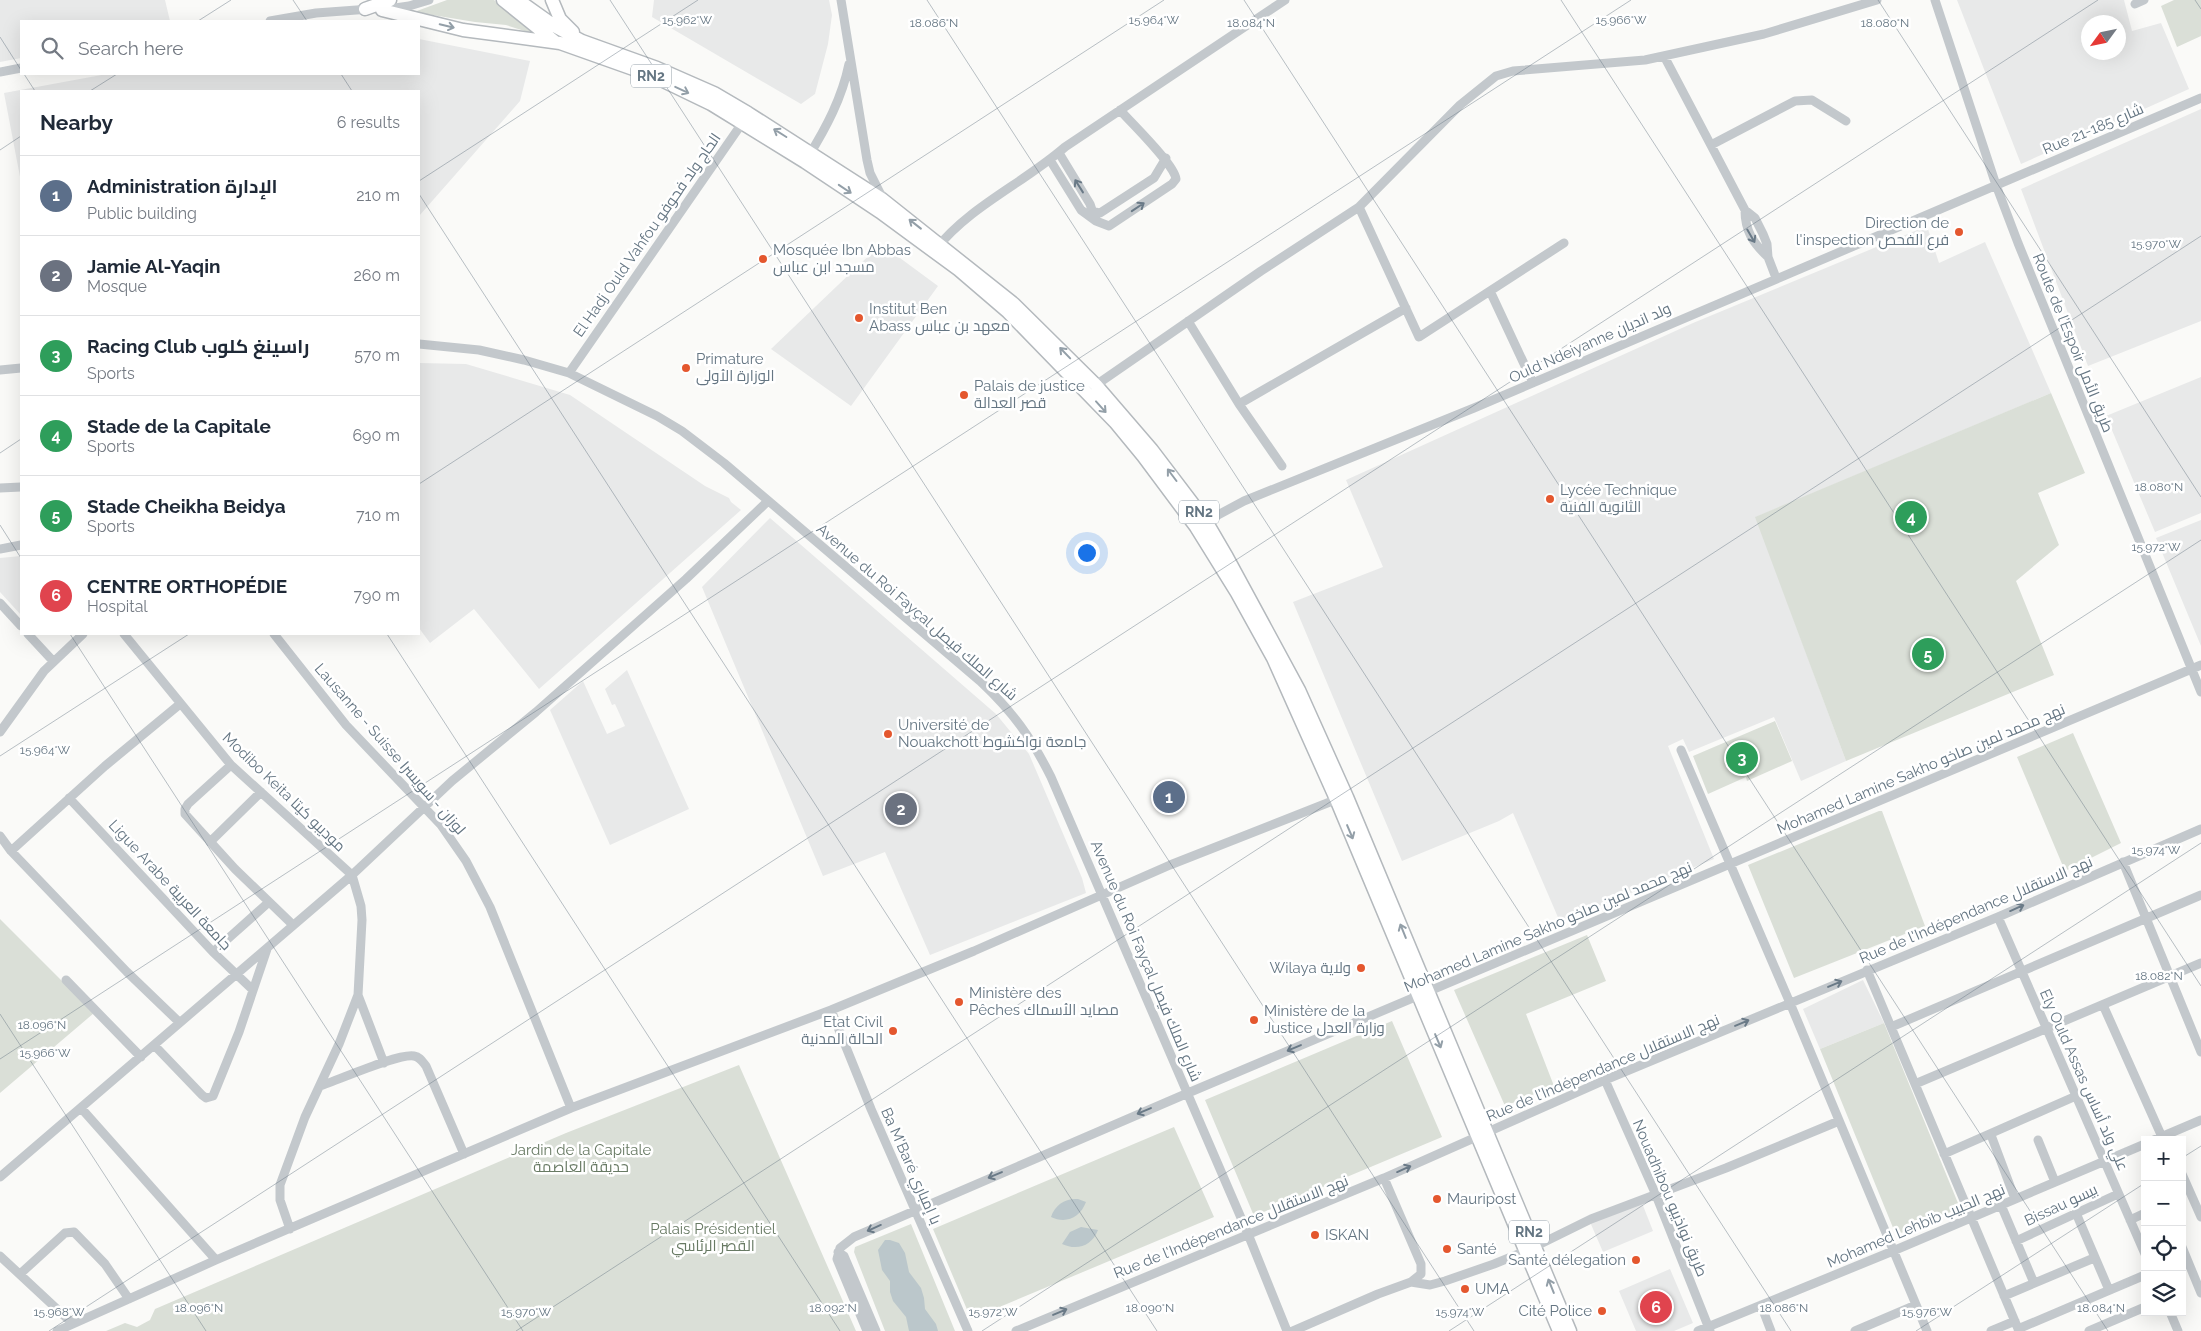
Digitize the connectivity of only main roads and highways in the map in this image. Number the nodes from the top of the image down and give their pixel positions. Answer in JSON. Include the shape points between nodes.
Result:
{"nodes":[{"id":1,"x":503,"y":0,"type":"edge"},
{"id":2,"x":518,"y":0,"type":"edge"},
{"id":3,"x":552,"y":0,"type":"edge"},
{"id":4,"x":386,"y":5,"type":"edge"},
{"id":5,"x":365,"y":9,"type":"road end"},
{"id":6,"x":582,"y":41,"type":"junction"},
{"id":7,"x":554,"y":42,"type":"junction"},
{"id":8,"x":746,"y":118,"type":"junction"},
{"id":9,"x":808,"y":157,"type":"junction"},
{"id":10,"x":937,"y":247,"type":"junction"},
{"id":11,"x":1201,"y":524,"type":"junction"},
{"id":12,"x":1531,"y":1249,"type":"junction"},
{"id":13,"x":1559,"y":1331,"type":"edge"},
{"id":14,"x":1570,"y":1331,"type":"edge"}],
"edges":[{"from":1,"to":7,"type":"highway","number":"RN2"},
{"from":2,"to":6,"type":"highway","number":"RN2","via":[[556,28]]},
{"from":3,"to":6,"type":"highway","via":[[560,19]]},
{"from":4,"to":5,"type":"highway"},
{"from":4,"to":7,"type":"highway","one_way":true,"via":[[463,30]]},
{"from":6,"to":8,"type":"highway","number":"RN2","via":[[714,93]]},
{"from":7,"to":8,"type":"highway","number":"RN2","one_way":true,"via":[[653,76]]},
{"from":8,"to":9,"type":"highway","number":"RN2"},
{"from":9,"to":10,"type":"highway","number":"RN2","one_way":true,"via":[[880,212]]},
{"from":10,"to":9,"type":"highway","number":"RN2","one_way":true,"via":[[882,199]]},
{"from":10,"to":11,"type":"highway","number":"RN2","one_way":true,"via":[[1087,391]]},
{"from":11,"to":10,"type":"highway","number":"RN2","one_way":true,"via":[[1152,450],[1096,385],[1014,304]]},
{"from":11,"to":12,"type":"highway","number":"RN2","via":[[1258,628],[1342,798]]},
{"from":12,"to":13,"type":"highway","number":"RN2"},
{"from":14,"to":12,"type":"highway","number":"RN2","one_way":true}]}
